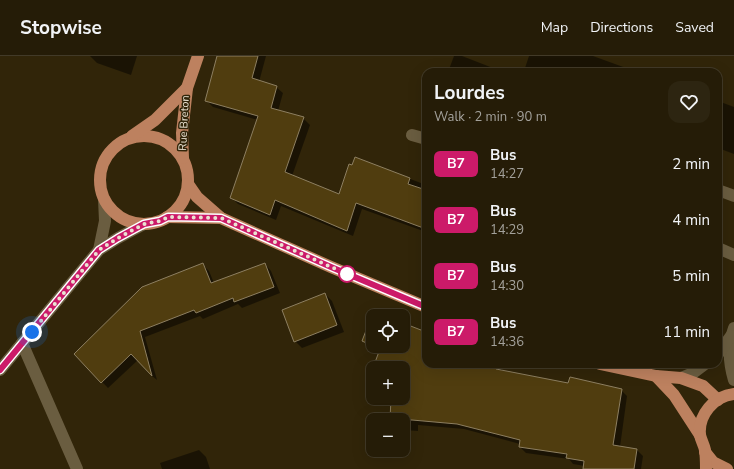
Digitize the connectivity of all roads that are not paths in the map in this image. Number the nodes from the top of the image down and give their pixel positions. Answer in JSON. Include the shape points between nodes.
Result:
{"nodes":[{"id":1,"x":198,"y":56,"type":"edge"},
{"id":2,"x":187,"y":88,"type":"junction"},
{"id":3,"x":412,"y":135,"type":"dead end"},
{"id":4,"x":132,"y":136,"type":"junction"},
{"id":5,"x":422,"y":138,"type":"edge"},
{"id":6,"x":182,"y":158,"type":"junction"},
{"id":7,"x":188,"y":184,"type":"junction"},
{"id":8,"x":722,"y":192,"type":"edge"},
{"id":9,"x":734,"y":196,"type":"edge"},
{"id":10,"x":104,"y":199,"type":"junction"},
{"id":11,"x":168,"y":217,"type":"junction"},
{"id":12,"x":221,"y":218,"type":"junction"},
{"id":13,"x":144,"y":224,"type":"junction"},
{"id":14,"x":99,"y":250,"type":"junction"},
{"id":15,"x":722,"y":250,"type":"edge"},
{"id":16,"x":734,"y":255,"type":"edge"},
{"id":17,"x":422,"y":305,"type":"edge"},
{"id":18,"x":732,"y":332,"type":"edge"},
{"id":19,"x":22,"y":344,"type":"junction"},
{"id":20,"x":722,"y":348,"type":"edge"},
{"id":21,"x":619,"y":368,"type":"edge"},
{"id":22,"x":700,"y":368,"type":"edge"},
{"id":23,"x":0,"y":370,"type":"edge"},
{"id":24,"x":656,"y":376,"type":"junction"},
{"id":25,"x":681,"y":378,"type":"junction"},
{"id":26,"x":734,"y":380,"type":"edge"},
{"id":27,"x":734,"y":394,"type":"edge"},
{"id":28,"x":718,"y":400,"type":"junction"},
{"id":29,"x":700,"y":435,"type":"junction"},
{"id":30,"x":705,"y":452,"type":"junction"},
{"id":31,"x":77,"y":469,"type":"edge"},
{"id":32,"x":706,"y":469,"type":"edge"},
{"id":33,"x":727,"y":469,"type":"edge"}],
"edges":[{"from":1,"to":2,"type":"main road","name":"Rue Breton"},
{"from":2,"to":4,"type":"main road","name":"Rue Breton","via":[[155,120]]},
{"from":2,"to":6,"type":"main road","name":"Rue Breton"},
{"from":3,"to":5,"type":"street"},
{"from":4,"to":6,"type":"main road","via":[[147,135],[161,139],[173,147]]},
{"from":4,"to":10,"type":"main road","via":[[118,143],[107,154],[100,169],[99,184]]},
{"from":6,"to":7,"type":"main road"},
{"from":7,"to":11,"type":"main road","via":[[178,208]]},
{"from":7,"to":12,"type":"main road","via":[[197,197]]},
{"from":8,"to":9,"type":"street"},
{"from":10,"to":13,"type":"main road","via":[[114,213],[123,219]]},
{"from":10,"to":14,"type":"street","via":[[105,221]]},
{"from":11,"to":12,"type":"main road"},
{"from":11,"to":13,"type":"main road"},
{"from":12,"to":17,"type":"main road"},
{"from":13,"to":14,"type":"street"},
{"from":14,"to":19,"type":"street"},
{"from":15,"to":16,"type":"street"},
{"from":18,"to":20,"type":"street"},
{"from":18,"to":26,"type":"street","via":[[730,365]]},
{"from":19,"to":23,"type":"street"},
{"from":19,"to":31,"type":"street"},
{"from":21,"to":24,"type":"main road"},
{"from":22,"to":25,"type":"street"},
{"from":24,"to":25,"type":"main road"},
{"from":24,"to":29,"type":"main road","via":[[674,395]]},
{"from":25,"to":28,"type":"main road","via":[[703,386]]},
{"from":27,"to":28,"type":"main road"},
{"from":28,"to":29,"type":"main road","via":[[704,415]]},
{"from":29,"to":30,"type":"main road"},
{"from":30,"to":32,"type":"main road"},
{"from":30,"to":33,"type":"main road","via":[[713,462]]}]}
